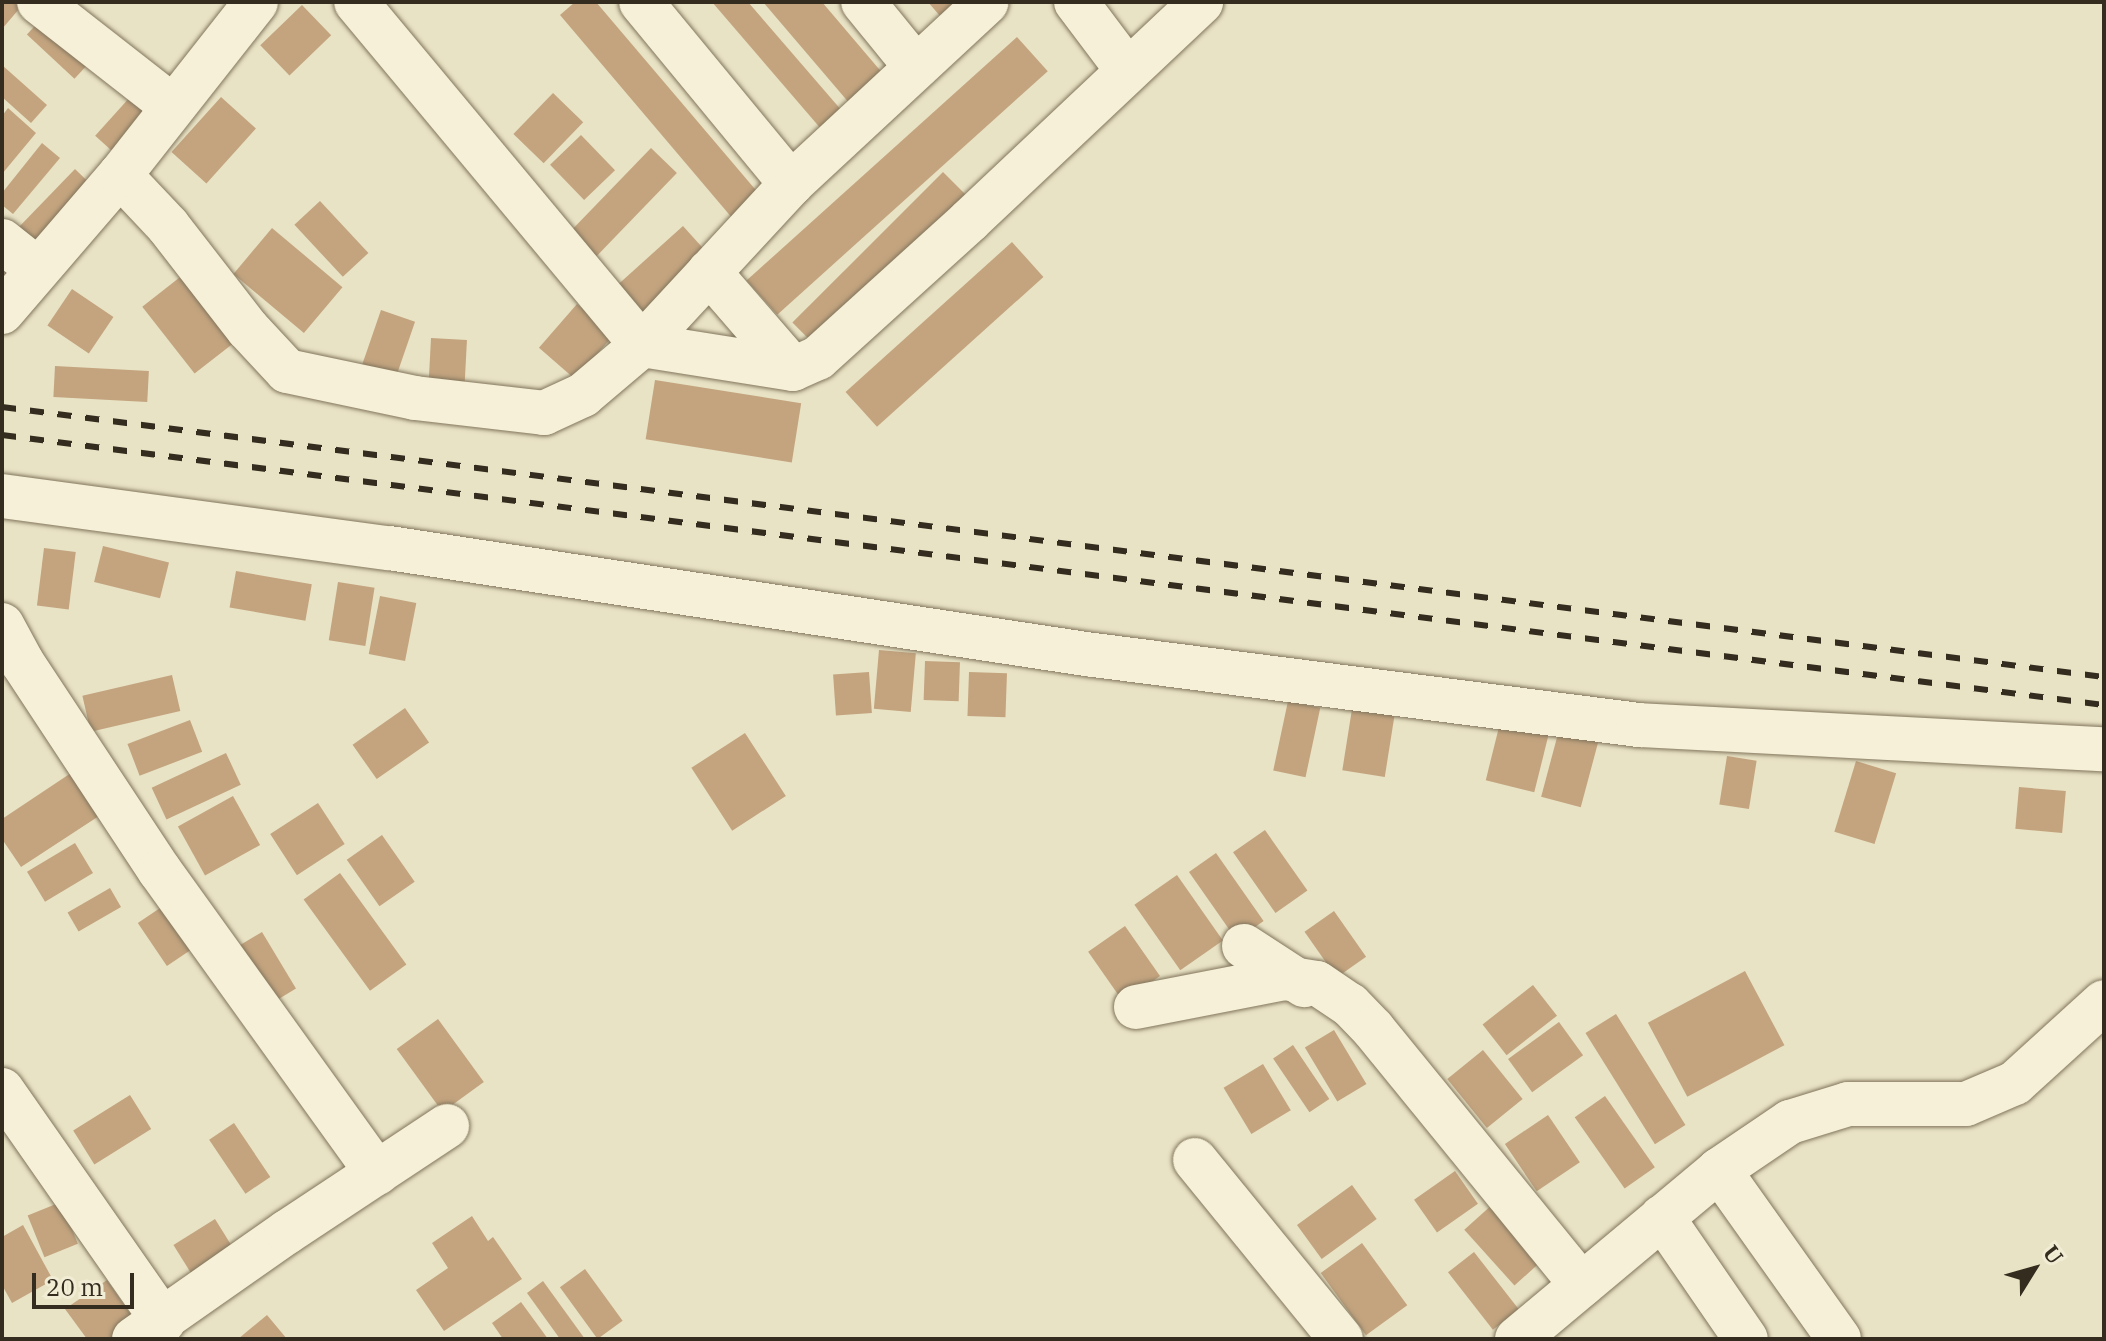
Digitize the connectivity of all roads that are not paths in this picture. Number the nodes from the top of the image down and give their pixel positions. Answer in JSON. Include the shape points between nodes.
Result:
{"nodes":[{"id":1,"x":39,"y":2,"type":"edge"},
{"id":2,"x":256,"y":2,"type":"edge"},
{"id":3,"x":356,"y":2,"type":"edge"},
{"id":4,"x":641,"y":2,"type":"edge"},
{"id":5,"x":863,"y":2,"type":"edge"},
{"id":6,"x":987,"y":2,"type":"edge"},
{"id":7,"x":1076,"y":2,"type":"edge"},
{"id":8,"x":1201,"y":2,"type":"edge"},
{"id":9,"x":916,"y":67,"type":"junction"},
{"id":10,"x":1128,"y":71,"type":"junction"},
{"id":11,"x":172,"y":106,"type":"junction"},
{"id":12,"x":120,"y":175,"type":"junction"},
{"id":13,"x":791,"y":184,"type":"junction"},
{"id":14,"x":2,"y":241,"type":"edge"},
{"id":15,"x":36,"y":268,"type":"junction"},
{"id":16,"x":709,"y":272,"type":"junction"},
{"id":17,"x":2,"y":312,"type":"edge"},
{"id":18,"x":642,"y":345,"type":"junction"},
{"id":19,"x":793,"y":369,"type":"junction"},
{"id":20,"x":2,"y":496,"type":"edge"},
{"id":21,"x":2,"y":625,"type":"edge"},
{"id":22,"x":2104,"y":749,"type":"edge"},
{"id":23,"x":1244,"y":946,"type":"dead end"},
{"id":24,"x":2104,"y":1001,"type":"edge"},
{"id":25,"x":1136,"y":1007,"type":"dead end"},
{"id":26,"x":2,"y":1090,"type":"edge"},
{"id":27,"x":447,"y":1126,"type":"dead end"},
{"id":28,"x":1195,"y":1160,"type":"dead end"},
{"id":29,"x":1719,"y":1170,"type":"junction"},
{"id":30,"x":377,"y":1173,"type":"junction"},
{"id":31,"x":1662,"y":1217,"type":"junction"},
{"id":32,"x":1582,"y":1285,"type":"junction"},
{"id":33,"x":148,"y":1330,"type":"edge"},
{"id":34,"x":1341,"y":1339,"type":"edge"},
{"id":35,"x":1517,"y":1339,"type":"edge"},
{"id":36,"x":1746,"y":1339,"type":"edge"},
{"id":37,"x":1839,"y":1339,"type":"edge"}],
"edges":[{"from":1,"to":11,"type":"street"},
{"from":2,"to":11,"type":"street"},
{"from":3,"to":18,"type":"street"},
{"from":4,"to":13,"type":"street"},
{"from":5,"to":9,"type":"street"},
{"from":6,"to":9,"type":"street"},
{"from":7,"to":10,"type":"street"},
{"from":8,"to":10,"type":"street"},
{"from":9,"to":13,"type":"street"},
{"from":10,"to":19,"type":"street","via":[[818,358]]},
{"from":11,"to":12,"type":"street"},
{"from":12,"to":15,"type":"street"},
{"from":12,"to":18,"type":"street","via":[[168,226],[277,364],[299,376],[415,398],[544,413],[583,395]]},
{"from":13,"to":16,"type":"street"},
{"from":14,"to":15,"type":"street"},
{"from":15,"to":17,"type":"street"},
{"from":16,"to":18,"type":"street"},
{"from":16,"to":19,"type":"street"},
{"from":18,"to":19,"type":"street"},
{"from":20,"to":22,"type":"street","via":[[389,548],[1086,654],[1639,725]]},
{"from":21,"to":30,"type":"street","via":[[160,871]]},
{"from":23,"to":32,"type":"street","via":[[1333,1004],[1388,1056]]},
{"from":24,"to":29,"type":"street","via":[[2015,1083],[1966,1104],[1848,1104],[1790,1122]]},
{"from":25,"to":32,"type":"street","via":[[1285,978],[1317,983],[1373,1029]]},
{"from":26,"to":33,"type":"street"},
{"from":27,"to":30,"type":"street"},
{"from":28,"to":34,"type":"street"},
{"from":29,"to":31,"type":"street"},
{"from":29,"to":37,"type":"street"},
{"from":30,"to":33,"type":"street"},
{"from":31,"to":32,"type":"street"},
{"from":31,"to":36,"type":"street"},
{"from":32,"to":35,"type":"street"}]}
